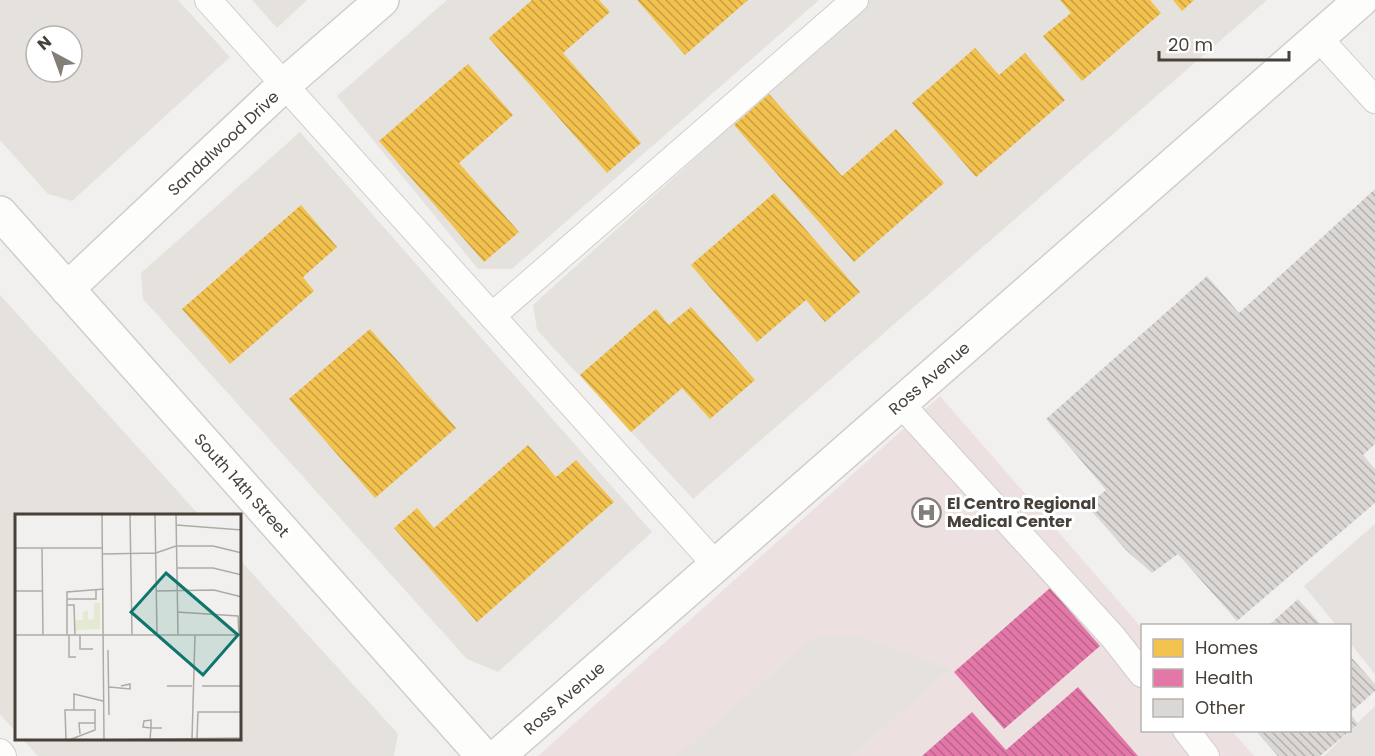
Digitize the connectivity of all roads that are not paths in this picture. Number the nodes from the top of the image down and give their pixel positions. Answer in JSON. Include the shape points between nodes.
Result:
{"nodes":[{"id":1,"x":208,"y":0,"type":"edge"},
{"id":2,"x":382,"y":0,"type":"edge"},
{"id":3,"x":855,"y":0,"type":"edge"},
{"id":4,"x":1360,"y":0,"type":"edge"},
{"id":5,"x":1318,"y":37,"type":"junction"},
{"id":6,"x":284,"y":85,"type":"junction"},
{"id":7,"x":1375,"y":100,"type":"edge"},
{"id":8,"x":0,"y":213,"type":"edge"},
{"id":9,"x":67,"y":289,"type":"junction"},
{"id":10,"x":492,"y":316,"type":"junction"},
{"id":11,"x":900,"y":403,"type":"junction"},
{"id":12,"x":716,"y":565,"type":"junction"},
{"id":13,"x":1141,"y":672,"type":"edge"},
{"id":14,"x":1188,"y":732,"type":"edge"},
{"id":15,"x":0,"y":752,"type":"edge"},
{"id":16,"x":3,"y":756,"type":"edge"},
{"id":17,"x":483,"y":756,"type":"edge"},
{"id":18,"x":498,"y":756,"type":"edge"},
{"id":19,"x":1206,"y":756,"type":"edge"}],
"edges":[{"from":1,"to":6,"type":"lane"},
{"from":2,"to":6,"type":"street","name":"Sandalwood Drive"},
{"from":3,"to":10,"type":"lane"},
{"from":4,"to":5,"type":"street","name":"Ross Avenue"},
{"from":5,"to":7,"type":"lane"},
{"from":5,"to":11,"type":"street","name":"Ross Avenue"},
{"from":6,"to":9,"type":"street","name":"Sandalwood Drive"},
{"from":6,"to":10,"type":"lane"},
{"from":8,"to":9,"type":"street","name":"South 14th Street"},
{"from":9,"to":17,"type":"street","name":"South 14th Street"},
{"from":10,"to":12,"type":"lane"},
{"from":11,"to":12,"type":"street","name":"Ross Avenue"},
{"from":11,"to":13,"type":"lane"},
{"from":12,"to":18,"type":"street","name":"Ross Avenue"},
{"from":14,"to":19,"type":"lane"},
{"from":15,"to":16,"type":"lane"}]}
